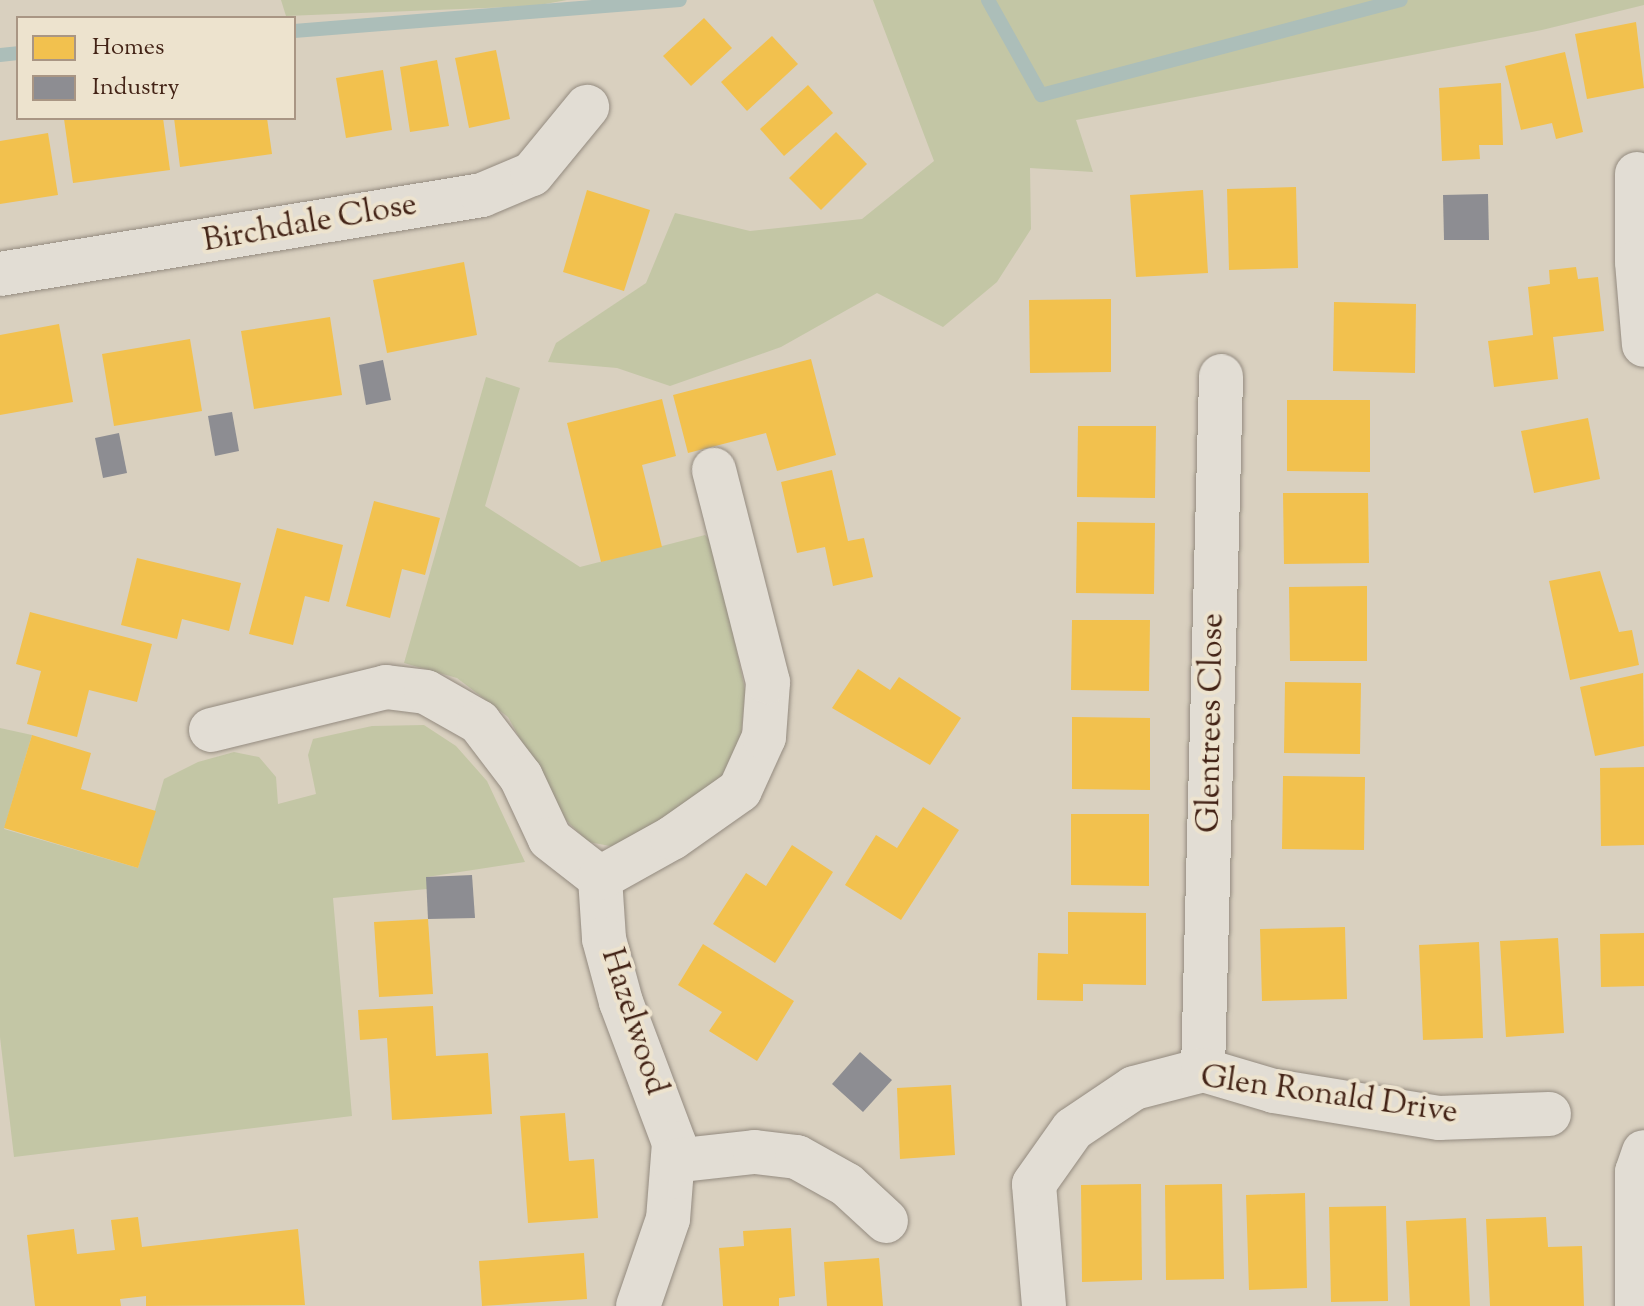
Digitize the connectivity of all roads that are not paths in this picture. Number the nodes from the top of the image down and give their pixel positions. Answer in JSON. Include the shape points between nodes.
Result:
{"nodes":[{"id":1,"x":587,"y":107,"type":"dead end"},
{"id":2,"x":1637,"y":174,"type":"dead end"},
{"id":3,"x":0,"y":274,"type":"edge"},
{"id":4,"x":1644,"y":345,"type":"edge"},
{"id":5,"x":1221,"y":376,"type":"dead end"},
{"id":6,"x":714,"y":470,"type":"dead end"},
{"id":7,"x":211,"y":730,"type":"dead end"},
{"id":8,"x":600,"y":878,"type":"junction"},
{"id":9,"x":1203,"y":1070,"type":"junction"},
{"id":10,"x":1549,"y":1114,"type":"dead end"},
{"id":11,"x":1644,"y":1152,"type":"edge"},
{"id":12,"x":673,"y":1161,"type":"junction"},
{"id":13,"x":886,"y":1221,"type":"dead end"},
{"id":14,"x":638,"y":1306,"type":"edge"},
{"id":15,"x":1044,"y":1306,"type":"edge"},
{"id":16,"x":1637,"y":1306,"type":"edge"}],
"edges":[{"from":1,"to":3,"type":"street","name":"Birchdale Close","via":[[532,174],[482,195]]},
{"from":2,"to":4,"type":"street"},
{"from":5,"to":9,"type":"street","name":"Glentrees Close"},
{"from":6,"to":8,"type":"street","via":[[768,682],[764,737],[740,790],[672,838]]},
{"from":7,"to":8,"type":"street","via":[[386,687],[426,692],[479,722],[521,777],[550,839]]},
{"from":8,"to":12,"type":"street","name":"Hazelwood","via":[[611,964],[674,1143]]},
{"from":9,"to":10,"type":"street","name":"Glen Ronald Drive","via":[[1274,1091],[1439,1118]]},
{"from":9,"to":15,"type":"street","name":"Glen Ronald Drive","via":[[1134,1088],[1103,1106],[1073,1129],[1034,1184]]},
{"from":11,"to":16,"type":"street","via":[[1637,1172]]},
{"from":12,"to":13,"type":"street","via":[[755,1152],[797,1157],[847,1185]]},
{"from":12,"to":14,"type":"street","name":"Hazelwood","via":[[668,1219]]}]}
